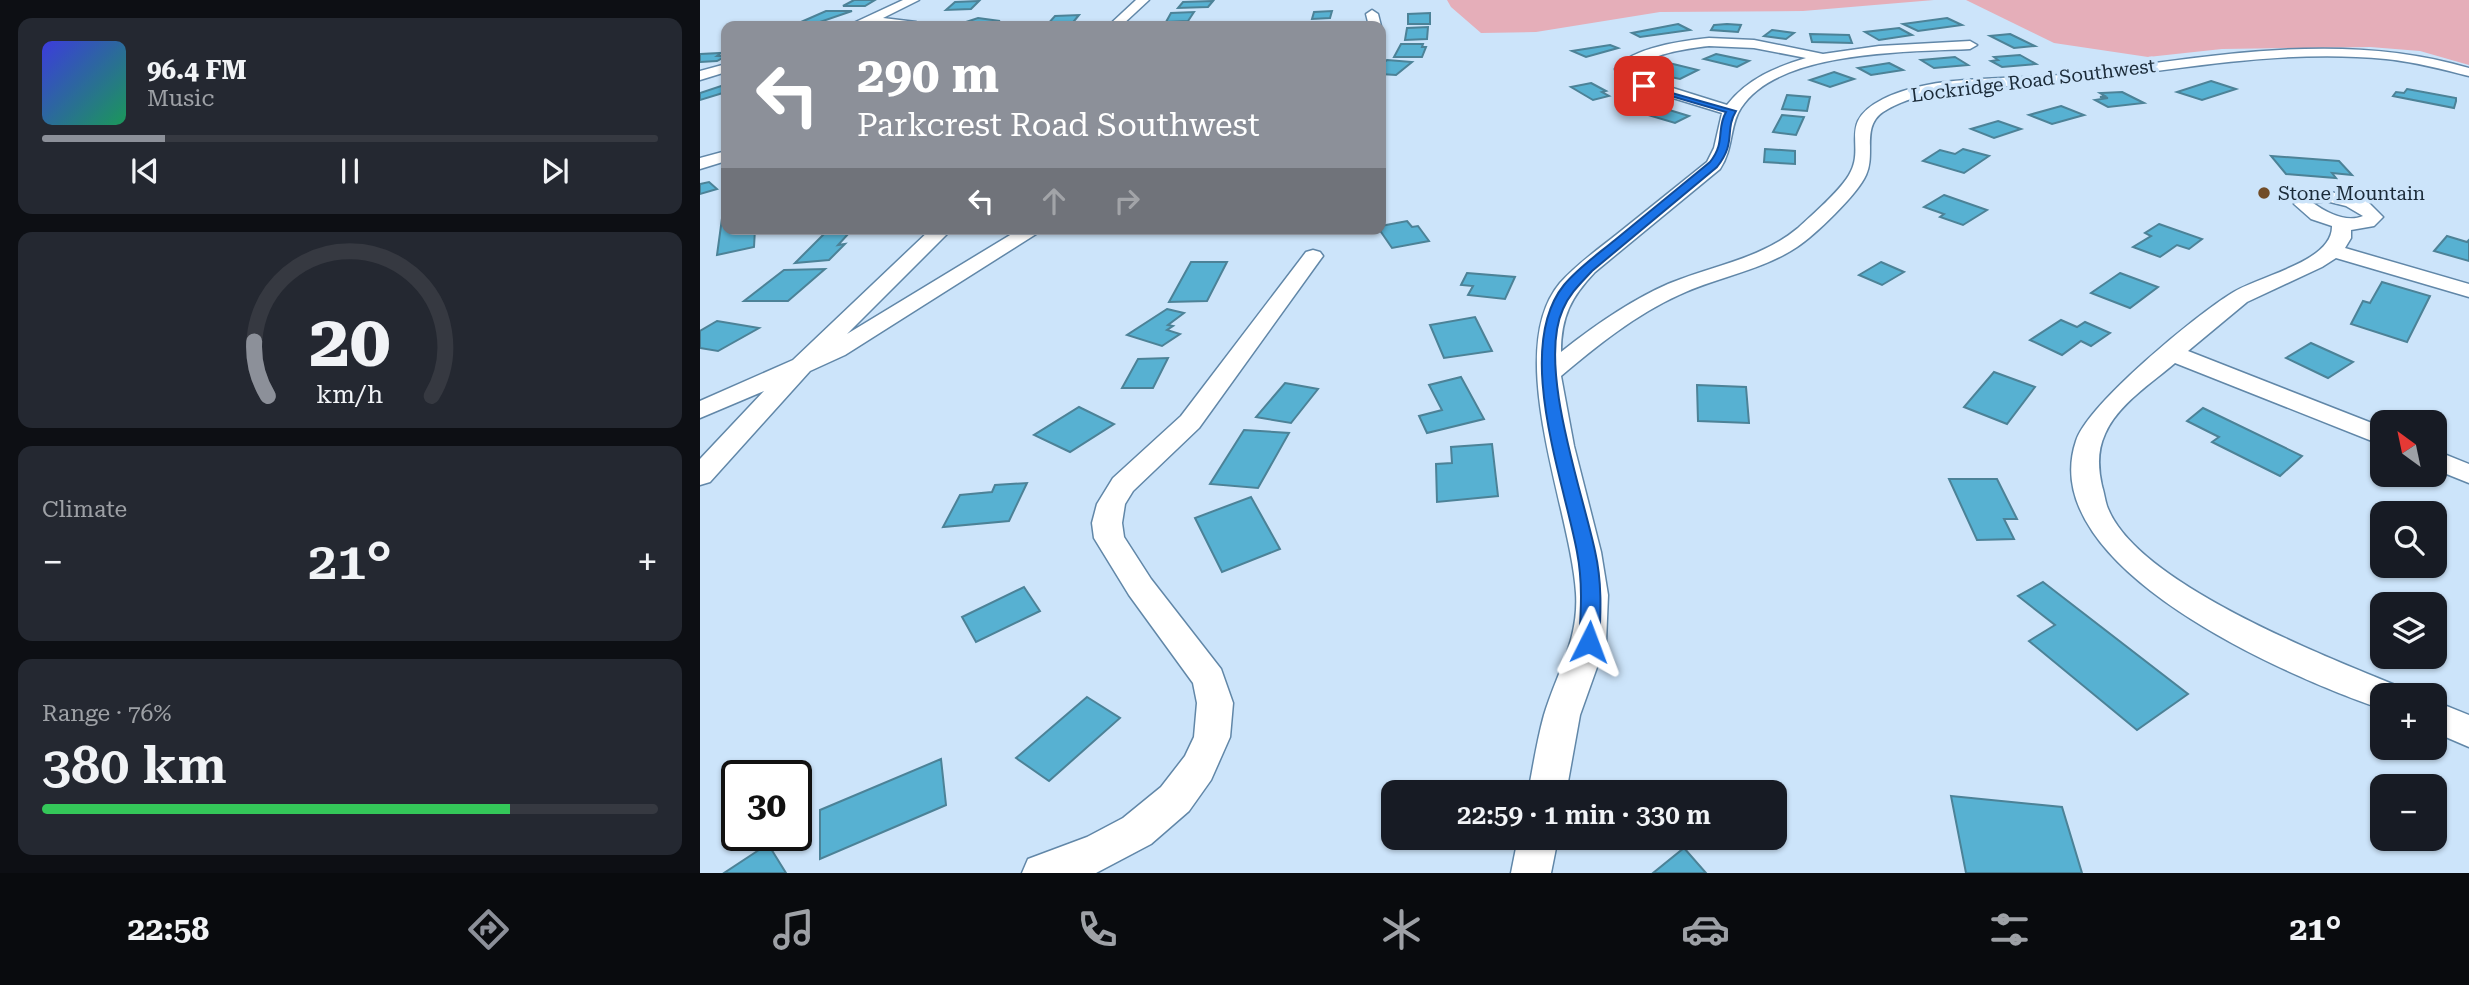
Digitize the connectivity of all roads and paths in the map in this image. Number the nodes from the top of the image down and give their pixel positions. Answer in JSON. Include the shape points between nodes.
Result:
{"nodes":[{"id":1,"x":913,"y":0,"type":"edge"},
{"id":2,"x":1143,"y":0,"type":"edge"},
{"id":3,"x":871,"y":20,"type":"junction"},
{"id":4,"x":868,"y":21,"type":"edge"},
{"id":5,"x":878,"y":21,"type":"edge"},
{"id":6,"x":1120,"y":21,"type":"edge"},
{"id":7,"x":1970,"y":45,"type":"dead end"},
{"id":8,"x":1823,"y":58,"type":"junction"},
{"id":9,"x":721,"y":70,"type":"edge"},
{"id":10,"x":2469,"y":72,"type":"edge"},
{"id":11,"x":700,"y":75,"type":"edge"},
{"id":12,"x":1731,"y":111,"type":"junction"},
{"id":13,"x":721,"y":158,"type":"edge"},
{"id":14,"x":700,"y":164,"type":"edge"},
{"id":15,"x":2341,"y":222,"type":"dead end"},
{"id":16,"x":936,"y":235,"type":"edge"},
{"id":17,"x":1024,"y":235,"type":"edge"},
{"id":18,"x":2333,"y":251,"type":"junction"},
{"id":19,"x":1313,"y":256,"type":"dead end"},
{"id":20,"x":2469,"y":291,"type":"edge"},
{"id":21,"x":2172,"y":353,"type":"junction"},
{"id":22,"x":799,"y":368,"type":"junction"},
{"id":23,"x":1549,"y":374,"type":"junction"},
{"id":24,"x":700,"y":410,"type":"edge"},
{"id":25,"x":2370,"y":432,"type":"edge"},
{"id":26,"x":2447,"y":465,"type":"edge"},
{"id":27,"x":2469,"y":474,"type":"edge"},
{"id":28,"x":700,"y":476,"type":"edge"},
{"id":29,"x":2370,"y":689,"type":"edge"},
{"id":30,"x":2447,"y":722,"type":"edge"},
{"id":31,"x":2469,"y":731,"type":"edge"},
{"id":32,"x":1550,"y":780,"type":"edge"},
{"id":33,"x":1536,"y":850,"type":"edge"},
{"id":34,"x":1042,"y":873,"type":"edge"},
{"id":35,"x":1531,"y":873,"type":"edge"}],
"edges":[{"from":1,"to":3,"type":"street"},
{"from":2,"to":6,"type":"street"},
{"from":3,"to":4,"type":"street"},
{"from":3,"to":5,"type":"street"},
{"from":7,"to":8,"type":"street"},
{"from":8,"to":12,"type":"street","via":[[1769,78]]},
{"from":8,"to":12,"type":"street","via":[[1761,46],[1707,43],[1657,51],[1622,69],[1624,77],[1636,83]]},
{"from":9,"to":11,"type":"street"},
{"from":10,"to":23,"type":"street","name":"Lockridge Road Southwest","via":[[2411,58],[2334,52],[2176,62],[1899,97],[1866,120],[1861,138],[1865,156],[1856,178],[1789,243],[1637,308]]},
{"from":12,"to":23,"type":"street","via":[[1726,142],[1714,165],[1568,288],[1550,331]]},
{"from":13,"to":14,"type":"street"},
{"from":15,"to":18,"type":"street","via":[[2341,238]]},
{"from":16,"to":22,"type":"street"},
{"from":17,"to":22,"type":"street","via":[[873,330]]},
{"from":18,"to":20,"type":"street"},
{"from":18,"to":21,"type":"street","via":[[2306,268],[2250,290]]},
{"from":19,"to":34,"type":"street","via":[[1190,422],[1123,485],[1111,504],[1107,523],[1109,538],[1140,587],[1209,679],[1215,703],[1212,737],[1198,768],[1175,799],[1137,831],[1098,853]]},
{"from":21,"to":25,"type":"street"},
{"from":21,"to":29,"type":"street","via":[[2094,428],[2086,450],[2085,481],[2105,530],[2159,582],[2205,613],[2261,643]]},
{"from":22,"to":24,"type":"street"},
{"from":22,"to":28,"type":"street"},
{"from":23,"to":32,"type":"street","via":[[1592,595],[1589,642],[1562,715]]},
{"from":26,"to":27,"type":"street"},
{"from":30,"to":31,"type":"street"},
{"from":33,"to":35,"type":"street"}]}
